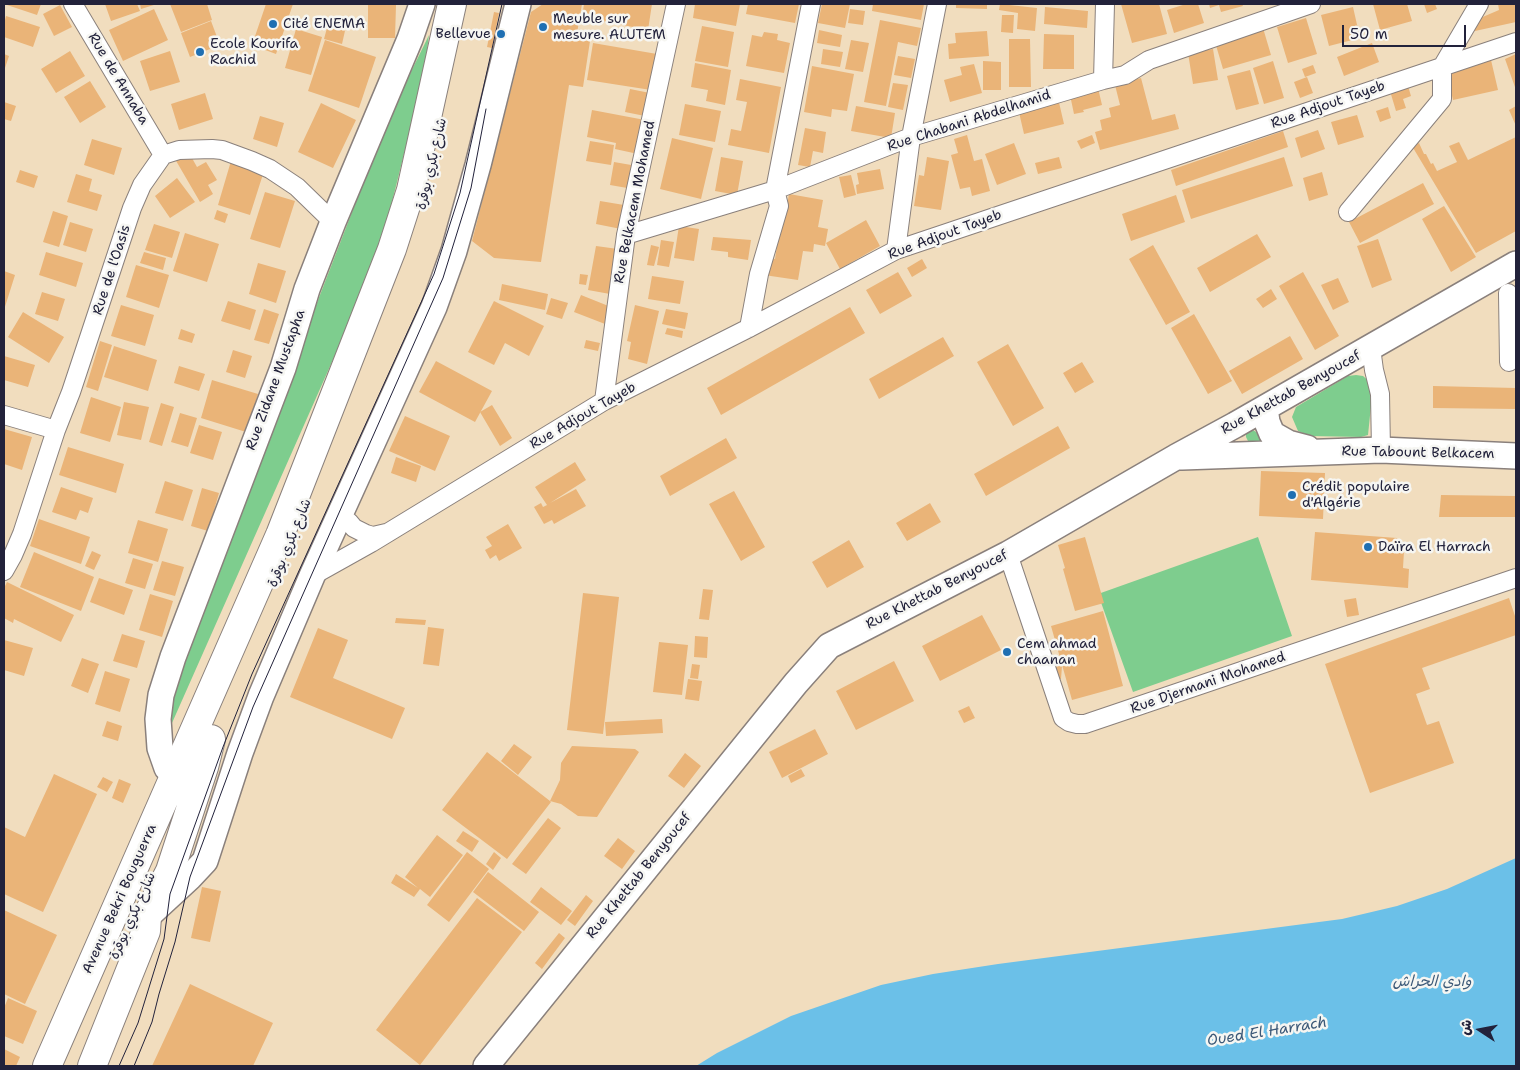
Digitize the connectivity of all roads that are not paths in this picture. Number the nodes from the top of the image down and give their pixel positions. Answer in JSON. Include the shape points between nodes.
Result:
{"nodes":[{"id":1,"x":73,"y":4,"type":"edge"},
{"id":2,"x":422,"y":4,"type":"edge"},
{"id":3,"x":452,"y":4,"type":"edge"},
{"id":4,"x":469,"y":4,"type":"edge"},
{"id":5,"x":518,"y":4,"type":"edge"},
{"id":6,"x":676,"y":4,"type":"edge"},
{"id":7,"x":811,"y":4,"type":"edge"},
{"id":8,"x":937,"y":4,"type":"edge"},
{"id":9,"x":1105,"y":4,"type":"edge"},
{"id":10,"x":1311,"y":4,"type":"edge"},
{"id":11,"x":1479,"y":4,"type":"edge"},
{"id":12,"x":1516,"y":42,"type":"edge"},
{"id":13,"x":1442,"y":67,"type":"junction"},
{"id":14,"x":1103,"y":80,"type":"junction"},
{"id":15,"x":911,"y":137,"type":"junction"},
{"id":16,"x":163,"y":155,"type":"junction"},
{"id":17,"x":775,"y":190,"type":"junction"},
{"id":18,"x":1348,"y":212,"type":"dead end"},
{"id":19,"x":333,"y":222,"type":"junction"},
{"id":20,"x":626,"y":235,"type":"junction"},
{"id":21,"x":896,"y":250,"type":"junction"},
{"id":22,"x":1516,"y":264,"type":"edge"},
{"id":23,"x":1473,"y":289,"type":"junction"},
{"id":24,"x":1512,"y":293,"type":"edge"},
{"id":25,"x":749,"y":328,"type":"junction"},
{"id":26,"x":1371,"y":348,"type":"junction"},
{"id":27,"x":1509,"y":362,"type":"dead end"},
{"id":28,"x":604,"y":401,"type":"junction"},
{"id":29,"x":1265,"y":408,"type":"junction"},
{"id":30,"x":4,"y":415,"type":"edge"},
{"id":31,"x":1235,"y":425,"type":"junction"},
{"id":32,"x":56,"y":430,"type":"junction"},
{"id":33,"x":1381,"y":450,"type":"junction"},
{"id":34,"x":1320,"y":451,"type":"junction"},
{"id":35,"x":1252,"y":454,"type":"junction"},
{"id":36,"x":1516,"y":456,"type":"edge"},
{"id":37,"x":1176,"y":457,"type":"junction"},
{"id":38,"x":339,"y":519,"type":"junction"},
{"id":39,"x":387,"y":533,"type":"junction"},
{"id":40,"x":1008,"y":554,"type":"junction"},
{"id":41,"x":4,"y":571,"type":"edge"},
{"id":42,"x":312,"y":576,"type":"junction"},
{"id":43,"x":1516,"y":578,"type":"edge"},
{"id":44,"x":202,"y":736,"type":"junction"},
{"id":45,"x":170,"y":768,"type":"junction"},
{"id":46,"x":162,"y":802,"type":"junction"},
{"id":47,"x":147,"y":916,"type":"junction"},
{"id":48,"x":29,"y":1066,"type":"edge"},
{"id":49,"x":47,"y":1066,"type":"edge"},
{"id":50,"x":66,"y":1066,"type":"edge"},
{"id":51,"x":92,"y":1066,"type":"edge"},
{"id":52,"x":486,"y":1066,"type":"edge"}],
"edges":[{"from":1,"to":16,"type":"street","name":"Rue de Annaba"},
{"from":2,"to":19,"type":"street","name":"Rue Zidane Mustapha"},
{"from":3,"to":44,"type":"highway","name":"شارع بكري بوقرة","via":[[403,220]]},
{"from":4,"to":44,"type":"highway","name":"شارع بكري بوقرة","via":[[418,222]]},
{"from":5,"to":38,"type":"street","via":[[454,251],[426,324]]},
{"from":6,"to":20,"type":"street","name":"Rue Belkacem Mohamed"},
{"from":7,"to":17,"type":"street"},
{"from":8,"to":15,"type":"street"},
{"from":9,"to":14,"type":"street"},
{"from":10,"to":14,"type":"street","name":"Rue Chabani Abdelhamid","via":[[1149,60],[1125,75]]},
{"from":11,"to":13,"type":"street"},
{"from":12,"to":13,"type":"street","name":"Rue Adjout Tayeb"},
{"from":13,"to":18,"type":"street","via":[[1442,99]]},
{"from":13,"to":21,"type":"street","name":"Rue Adjout Tayeb"},
{"from":14,"to":15,"type":"street","name":"Rue Chabani Abdelhamid"},
{"from":15,"to":17,"type":"street","name":"Rue Chabani Abdelhamid"},
{"from":15,"to":21,"type":"street"},
{"from":16,"to":19,"type":"street","via":[[179,150],[212,149],[252,161],[298,187]]},
{"from":16,"to":32,"type":"street","name":"Rue de l'Oasis","via":[[132,208],[72,392]]},
{"from":17,"to":20,"type":"street","name":"Rue Chabani Abdelhamid"},
{"from":17,"to":25,"type":"street","via":[[779,206],[758,274]]},
{"from":19,"to":45,"type":"street","name":"Rue Zidane Mustapha","via":[[164,685],[158,719],[160,748]]},
{"from":20,"to":28,"type":"street","name":"Rue Belkacem Mohamed"},
{"from":21,"to":25,"type":"street","name":"Rue Adjout Tayeb"},
{"from":22,"to":23,"type":"street","name":"Rue Khettab Benyoucef"},
{"from":23,"to":24,"type":"street"},
{"from":23,"to":26,"type":"street","name":"Rue Khettab Benyoucef"},
{"from":24,"to":27,"type":"street"},
{"from":25,"to":28,"type":"street","name":"Rue Adjout Tayeb"},
{"from":26,"to":29,"type":"street","name":"Rue Khettab Benyoucef"},
{"from":26,"to":33,"type":"street","via":[[1380,394]]},
{"from":28,"to":39,"type":"street","name":"Rue Adjout Tayeb"},
{"from":29,"to":31,"type":"street","name":"Rue Khettab Benyoucef"},
{"from":29,"to":34,"type":"street","via":[[1272,434]]},
{"from":30,"to":32,"type":"street"},
{"from":31,"to":35,"type":"street","via":[[1236,443]]},
{"from":31,"to":37,"type":"street","name":"Rue Khettab Benyoucef"},
{"from":32,"to":41,"type":"street","name":"Rue de l'Oasis","via":[[22,534]]},
{"from":33,"to":34,"type":"street","name":"Rue Tabount Belkacem"},
{"from":33,"to":36,"type":"street","name":"Rue Tabount Belkacem"},
{"from":34,"to":35,"type":"street","name":"Rue Tabount Belkacem"},
{"from":35,"to":37,"type":"street","name":"Rue Tabount Belkacem"},
{"from":37,"to":40,"type":"street","name":"Rue Khettab Benyoucef"},
{"from":38,"to":39,"type":"street","via":[[366,534]]},
{"from":38,"to":42,"type":"street"},
{"from":39,"to":42,"type":"street","name":"Rue Adjout Tayeb"},
{"from":40,"to":43,"type":"street","name":"Rue Djermani Mohamed","via":[[1063,718],[1077,724],[1085,724]]},
{"from":40,"to":52,"type":"street","name":"Rue Khettab Benyoucef","via":[[829,646]]},
{"from":42,"to":47,"type":"street","via":[[261,696],[204,861]]},
{"from":44,"to":45,"type":"highway","name":"Avenue Bekri Bouguerra"},
{"from":44,"to":47,"type":"highway","via":[[204,767],[170,871]]},
{"from":44,"to":50,"type":"highway","name":"شارع بكري بوقرة"},
{"from":45,"to":46,"type":"highway","name":"Avenue Bekri Bouguerra"},
{"from":46,"to":48,"type":"highway","via":[[146,812],[120,855]]},
{"from":46,"to":49,"type":"highway","name":"Avenue Bekri Bouguerra"},
{"from":47,"to":51,"type":"highway","via":[[146,931]]}]}
